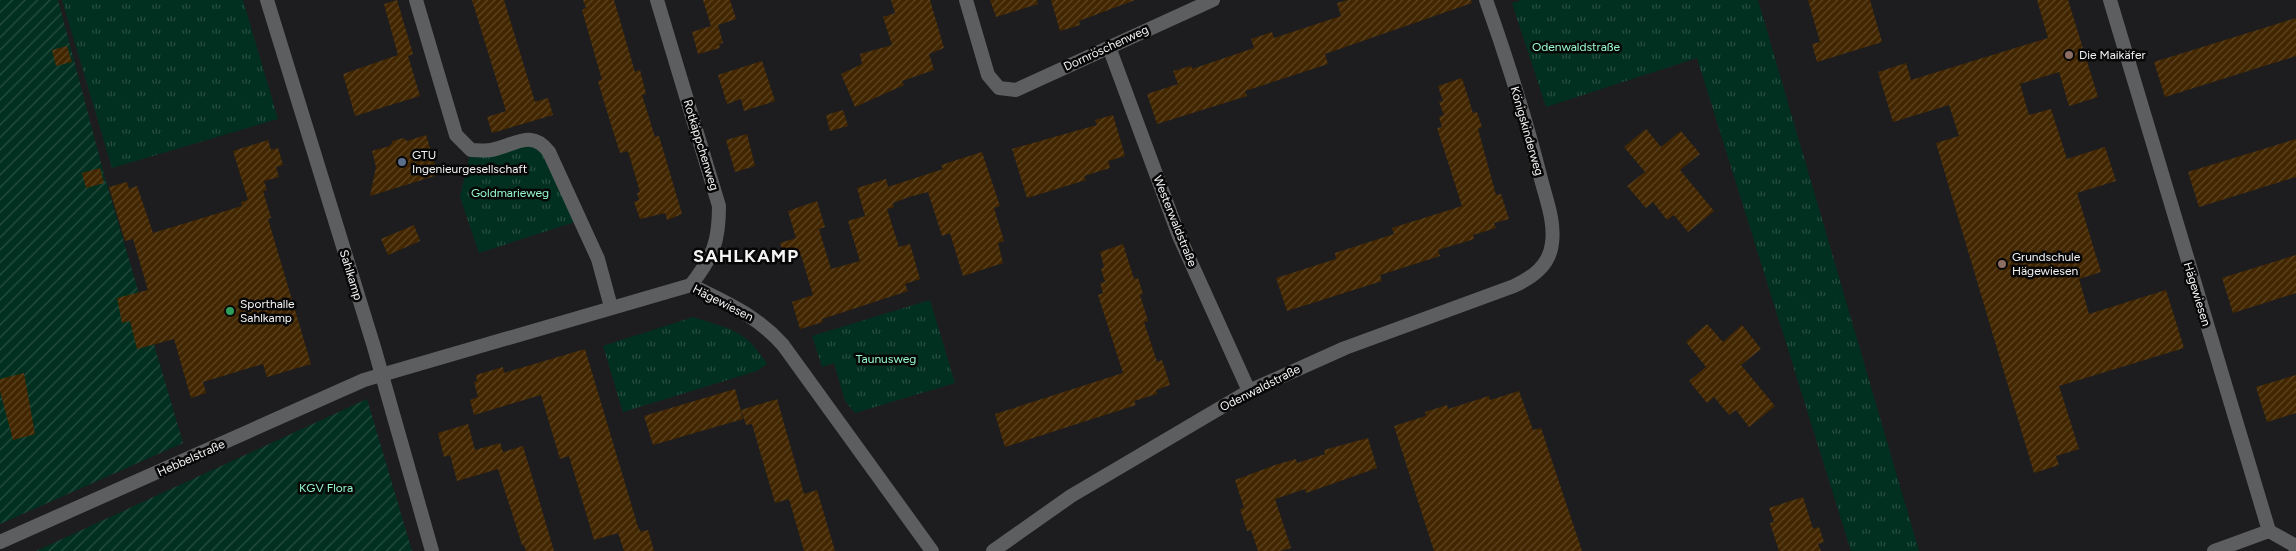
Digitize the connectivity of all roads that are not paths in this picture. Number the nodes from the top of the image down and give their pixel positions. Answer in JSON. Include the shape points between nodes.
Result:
{"nodes":[{"id":1,"x":267,"y":0,"type":"edge"},
{"id":2,"x":416,"y":0,"type":"edge"},
{"id":3,"x":657,"y":0,"type":"edge"},
{"id":4,"x":966,"y":0,"type":"edge"},
{"id":5,"x":1213,"y":0,"type":"edge"},
{"id":6,"x":1486,"y":0,"type":"edge"},
{"id":7,"x":2110,"y":0,"type":"edge"},
{"id":8,"x":1109,"y":47,"type":"junction"},
{"id":9,"x":1545,"y":264,"type":"joint"},
{"id":10,"x":691,"y":286,"type":"junction"},
{"id":11,"x":611,"y":307,"type":"junction"},
{"id":12,"x":382,"y":375,"type":"junction"},
{"id":13,"x":1249,"y":391,"type":"junction"},
{"id":14,"x":2269,"y":531,"type":"junction"},
{"id":15,"x":0,"y":542,"type":"edge"},
{"id":16,"x":2296,"y":550,"type":"edge"},
{"id":17,"x":432,"y":551,"type":"edge"},
{"id":18,"x":932,"y":551,"type":"edge"},
{"id":19,"x":993,"y":551,"type":"edge"},
{"id":20,"x":2214,"y":551,"type":"edge"}],
"edges":[{"from":1,"to":12,"type":"street","name":"Sahlkamp"},
{"from":2,"to":11,"type":"street","via":[[456,135],[471,150],[490,150],[530,139],[543,144],[598,259]]},
{"from":3,"to":10,"type":"street","name":"Rotkäppchenweg","via":[[719,206],[719,232],[710,261]]},
{"from":4,"to":8,"type":"street","name":"Dornröschenweg","via":[[988,74],[999,88],[1016,90]]},
{"from":5,"to":8,"type":"street","name":"Dornröschenweg"},
{"from":6,"to":9,"type":"street","name":"Königskinderweg","via":[[1529,131],[1552,222],[1552,244]]},
{"from":7,"to":14,"type":"street","name":"Hägewiesen"},
{"from":8,"to":13,"type":"street","name":"Westerwaldstraße","via":[[1179,236]]},
{"from":9,"to":13,"type":"street","name":"Odenwaldstraße","via":[[1531,278],[1514,286],[1345,348]]},
{"from":10,"to":11,"type":"street","name":"Hägewiesen"},
{"from":10,"to":18,"type":"street","name":"Hägewiesen","via":[[747,313],[767,327]]},
{"from":11,"to":12,"type":"street","name":"Hägewiesen"},
{"from":12,"to":15,"type":"street","name":"Hebbelstraße","via":[[364,380]]},
{"from":12,"to":17,"type":"street","name":"Sahlkamp"},
{"from":13,"to":19,"type":"street","name":"Odenwaldstraße","via":[[1071,496]]},
{"from":14,"to":16,"type":"street","via":[[2294,545]]},
{"from":14,"to":20,"type":"street"}]}
